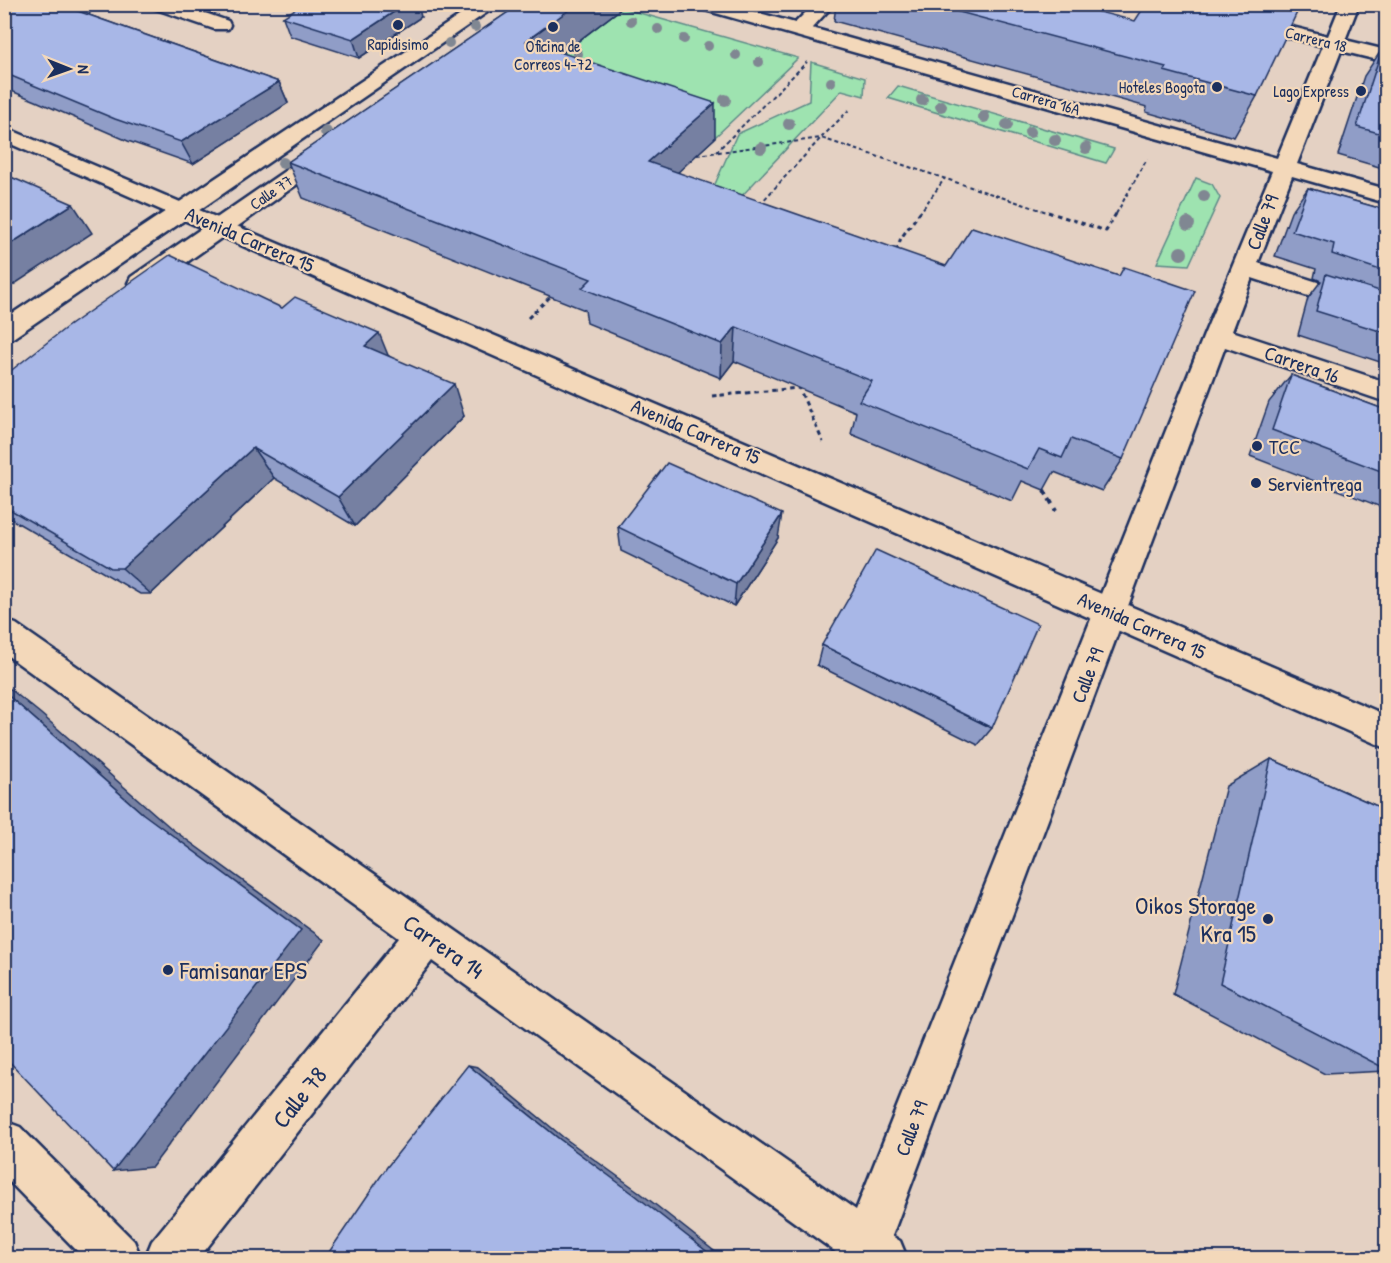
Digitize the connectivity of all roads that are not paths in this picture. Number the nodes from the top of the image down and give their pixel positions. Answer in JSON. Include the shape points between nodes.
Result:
{"nodes":[{"id":1,"x":160,"y":4,"type":"edge"},
{"id":2,"x":490,"y":4,"type":"edge"},
{"id":3,"x":705,"y":4,"type":"edge"},
{"id":4,"x":825,"y":4,"type":"edge"},
{"id":5,"x":1176,"y":4,"type":"edge"},
{"id":6,"x":1350,"y":4,"type":"edge"},
{"id":7,"x":221,"y":25,"type":"dead end"},
{"id":8,"x":798,"y":31,"type":"junction"},
{"id":9,"x":1334,"y":43,"type":"junction"},
{"id":10,"x":1386,"y":56,"type":"edge"},
{"id":11,"x":4,"y":133,"type":"edge"},
{"id":12,"x":351,"y":135,"type":"edge"},
{"id":13,"x":1283,"y":167,"type":"junction"},
{"id":14,"x":1386,"y":196,"type":"edge"},
{"id":15,"x":185,"y":211,"type":"junction"},
{"id":16,"x":222,"y":226,"type":"junction"},
{"id":17,"x":1244,"y":267,"type":"junction"},
{"id":18,"x":123,"y":295,"type":"edge"},
{"id":19,"x":1386,"y":313,"type":"edge"},
{"id":20,"x":4,"y":332,"type":"edge"},
{"id":21,"x":1217,"y":335,"type":"junction"},
{"id":22,"x":1386,"y":392,"type":"edge"},
{"id":23,"x":1112,"y":611,"type":"junction"},
{"id":24,"x":4,"y":634,"type":"edge"},
{"id":25,"x":1386,"y":732,"type":"edge"},
{"id":26,"x":428,"y":934,"type":"junction"},
{"id":27,"x":4,"y":1143,"type":"edge"},
{"id":28,"x":874,"y":1252,"type":"edge"},
{"id":29,"x":117,"y":1258,"type":"edge"},
{"id":30,"x":169,"y":1258,"type":"edge"}],
"edges":[{"from":1,"to":7,"type":"street"},
{"from":2,"to":15,"type":"street","name":"Calle 77"},
{"from":3,"to":8,"type":"street","name":"Carrera 16A"},
{"from":4,"to":8,"type":"street"},
{"from":5,"to":9,"type":"street","name":"Carrera 18"},
{"from":6,"to":9,"type":"street","name":"Calle 79"},
{"from":8,"to":13,"type":"street","name":"Carrera 16A"},
{"from":9,"to":10,"type":"street","name":"Carrera 18"},
{"from":9,"to":13,"type":"street","name":"Calle 79"},
{"from":11,"to":15,"type":"street","name":"Avenida Carrera 15"},
{"from":12,"to":16,"type":"street","name":"Calle 77"},
{"from":13,"to":14,"type":"street","name":"Carrera 16A"},
{"from":13,"to":17,"type":"street","name":"Calle 79"},
{"from":15,"to":16,"type":"street","name":"Avenida Carrera 15"},
{"from":15,"to":20,"type":"street","name":"Calle 77"},
{"from":16,"to":18,"type":"street","name":"Calle 77"},
{"from":16,"to":23,"type":"street","name":"Avenida Carrera 15"},
{"from":17,"to":19,"type":"street"},
{"from":17,"to":21,"type":"street","name":"Calle 79"},
{"from":21,"to":22,"type":"street","name":"Carrera 16"},
{"from":21,"to":23,"type":"street","name":"Calle 79"},
{"from":23,"to":25,"type":"street","name":"Avenida Carrera 15"},
{"from":23,"to":28,"type":"street","name":"Calle 79"},
{"from":24,"to":26,"type":"street","name":"Carrera 14"},
{"from":26,"to":28,"type":"street","name":"Carrera 14"},
{"from":26,"to":30,"type":"street","name":"Calle 78"},
{"from":27,"to":29,"type":"street"}]}
